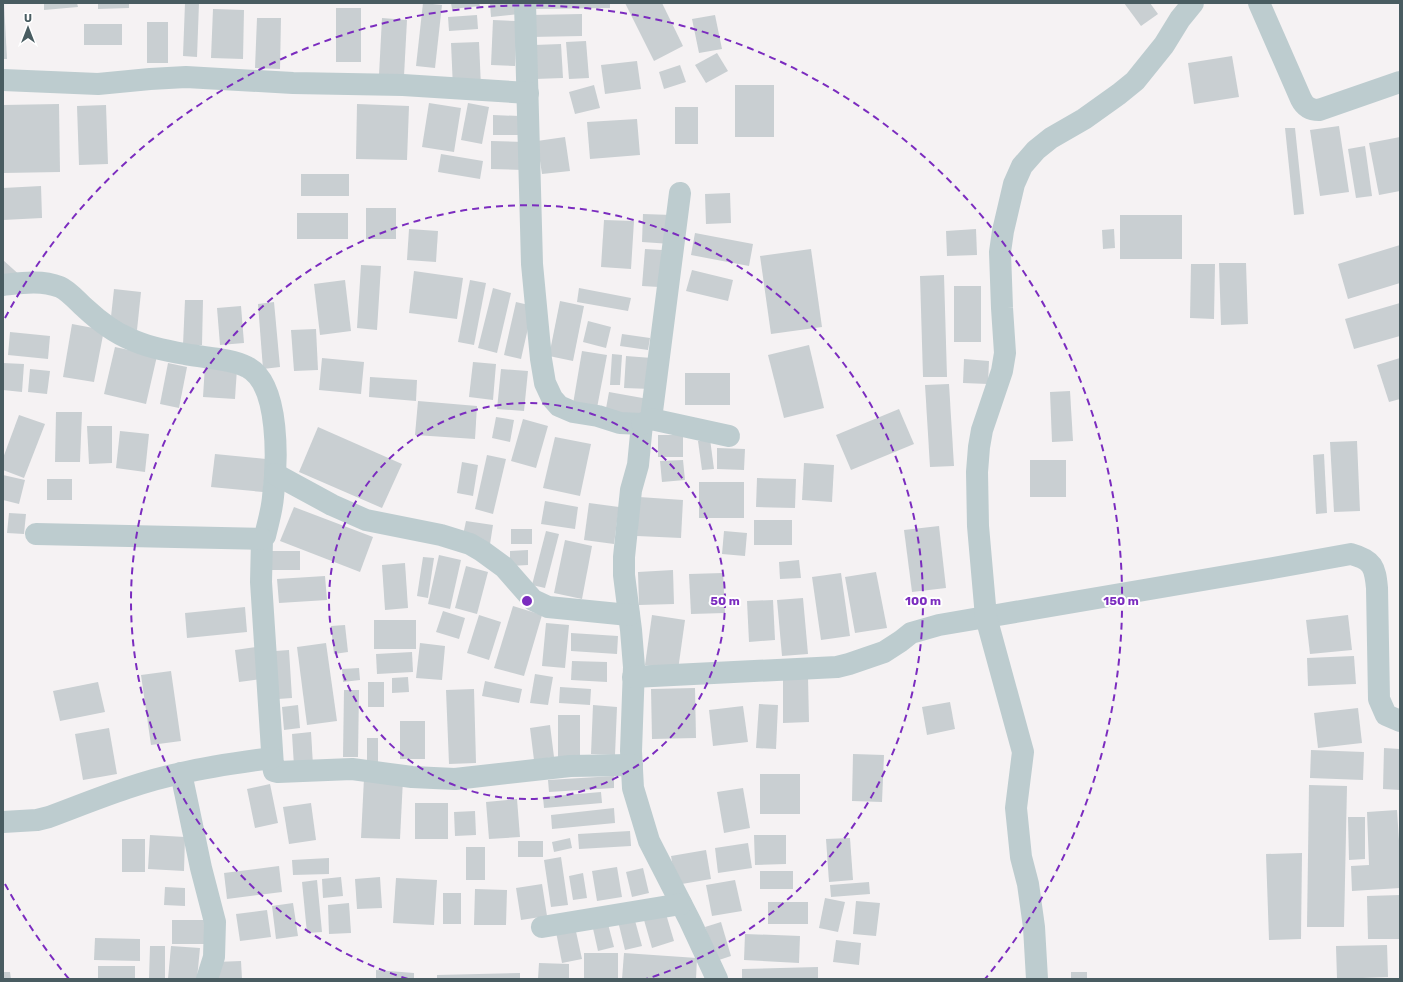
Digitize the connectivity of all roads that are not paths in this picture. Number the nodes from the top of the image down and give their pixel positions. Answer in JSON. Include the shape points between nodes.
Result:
{"nodes":[{"id":1,"x":525,"y":3,"type":"edge"},
{"id":2,"x":1193,"y":3,"type":"edge"},
{"id":3,"x":1259,"y":3,"type":"edge"},
{"id":4,"x":3,"y":80,"type":"edge"},
{"id":5,"x":1400,"y":82,"type":"edge"},
{"id":6,"x":528,"y":93,"type":"junction"},
{"id":7,"x":680,"y":193,"type":"dead end"},
{"id":8,"x":3,"y":284,"type":"edge"},
{"id":9,"x":646,"y":422,"type":"junction"},
{"id":10,"x":729,"y":436,"type":"dead end"},
{"id":11,"x":275,"y":474,"type":"junction"},
{"id":12,"x":36,"y":534,"type":"dead end"},
{"id":13,"x":262,"y":539,"type":"junction"},
{"id":14,"x":629,"y":614,"type":"junction"},
{"id":15,"x":986,"y":617,"type":"junction"},
{"id":16,"x":633,"y":677,"type":"junction"},
{"id":17,"x":1400,"y":721,"type":"edge"},
{"id":18,"x":272,"y":758,"type":"junction"},
{"id":19,"x":632,"y":765,"type":"junction"},
{"id":20,"x":181,"y":773,"type":"junction"},
{"id":21,"x":3,"y":822,"type":"edge"},
{"id":22,"x":682,"y":904,"type":"junction"},
{"id":23,"x":542,"y":927,"type":"dead end"},
{"id":24,"x":207,"y":979,"type":"edge"},
{"id":25,"x":717,"y":979,"type":"edge"},
{"id":26,"x":1037,"y":979,"type":"edge"}],
"edges":[{"from":1,"to":6,"type":"street"},
{"from":2,"to":15,"type":"street","via":[[1135,81],[1084,119],[1036,150],[1022,166],[1014,184],[1000,252],[1005,353],[1002,371],[982,430],[977,472],[978,526]]},
{"from":3,"to":5,"type":"street","via":[[1304,105],[1308,108],[1319,110]]},
{"from":4,"to":6,"type":"street","via":[[98,84],[186,77]]},
{"from":6,"to":9,"type":"street","via":[[532,264],[545,383],[559,406],[573,412],[620,423]]},
{"from":7,"to":9,"type":"street"},
{"from":8,"to":11,"type":"street","via":[[33,282],[62,288],[100,321],[131,340],[248,367],[259,376],[267,393],[275,424]]},
{"from":9,"to":10,"type":"street"},
{"from":9,"to":14,"type":"street","via":[[630,496],[624,557]]},
{"from":11,"to":13,"type":"street","via":[[273,498],[265,536]]},
{"from":11,"to":14,"type":"street","via":[[366,520],[470,544],[504,567],[533,600],[548,608]]},
{"from":12,"to":13,"type":"street"},
{"from":13,"to":18,"type":"street"},
{"from":14,"to":16,"type":"street"},
{"from":15,"to":16,"type":"street","via":[[919,630],[884,652],[837,667]]},
{"from":15,"to":17,"type":"street","via":[[1351,554],[1363,557],[1371,563],[1376,573],[1379,699],[1386,715]]},
{"from":15,"to":26,"type":"street","via":[[1024,752],[1016,808],[1021,857],[1034,927]]},
{"from":16,"to":19,"type":"street"},
{"from":18,"to":19,"type":"street","via":[[274,770],[278,772],[352,769],[412,777],[455,779],[570,766]]},
{"from":18,"to":20,"type":"street"},
{"from":19,"to":22,"type":"street","via":[[633,788],[649,841]]},
{"from":20,"to":21,"type":"street","via":[[119,791],[49,817]]},
{"from":20,"to":24,"type":"street","via":[[215,922],[214,957]]},
{"from":22,"to":23,"type":"street"},
{"from":22,"to":25,"type":"street"}]}
